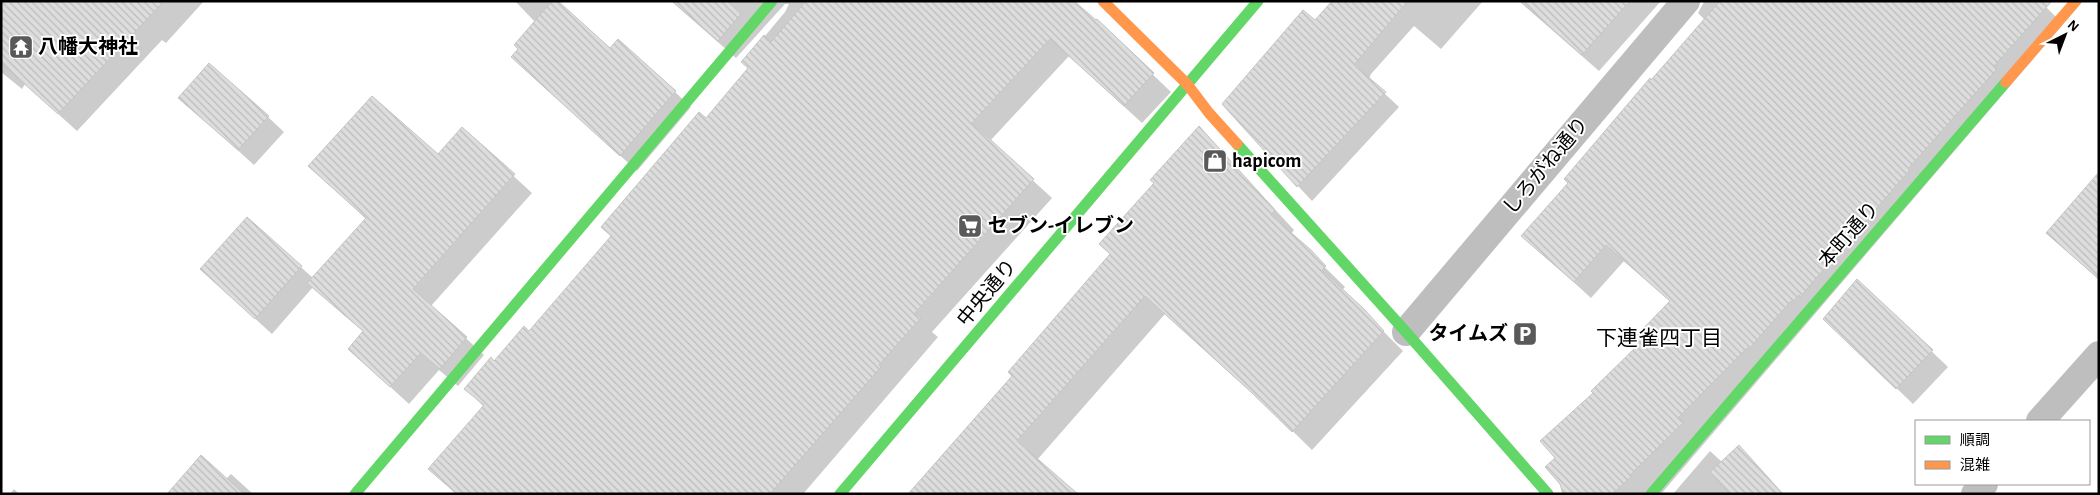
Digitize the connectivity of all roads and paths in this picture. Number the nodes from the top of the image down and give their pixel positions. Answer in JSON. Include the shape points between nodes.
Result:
{"nodes":[{"id":1,"x":772,"y":1,"type":"edge"},
{"id":2,"x":1103,"y":1,"type":"edge"},
{"id":3,"x":1258,"y":1,"type":"edge"},
{"id":4,"x":1686,"y":1,"type":"edge"},
{"id":5,"x":2076,"y":1,"type":"edge"},
{"id":6,"x":1187,"y":84,"type":"junction"},
{"id":7,"x":1406,"y":332,"type":"junction"},
{"id":8,"x":2099,"y":356,"type":"edge"},
{"id":9,"x":2041,"y":420,"type":"edge"},
{"id":10,"x":355,"y":494,"type":"edge"},
{"id":11,"x":840,"y":494,"type":"edge"},
{"id":12,"x":1548,"y":494,"type":"edge"},
{"id":13,"x":1651,"y":494,"type":"edge"}],
"edges":[{"from":1,"to":10,"type":"street"},
{"from":2,"to":6,"type":"street"},
{"from":3,"to":6,"type":"street","name":"中央通り"},
{"from":4,"to":7,"type":"street","name":"しろがね通り"},
{"from":5,"to":13,"type":"street","name":"本町通り"},
{"from":6,"to":7,"type":"street","via":[[1209,113]]},
{"from":6,"to":11,"type":"street","name":"中央通り"},
{"from":7,"to":12,"type":"street"},
{"from":8,"to":9,"type":"street"}]}
